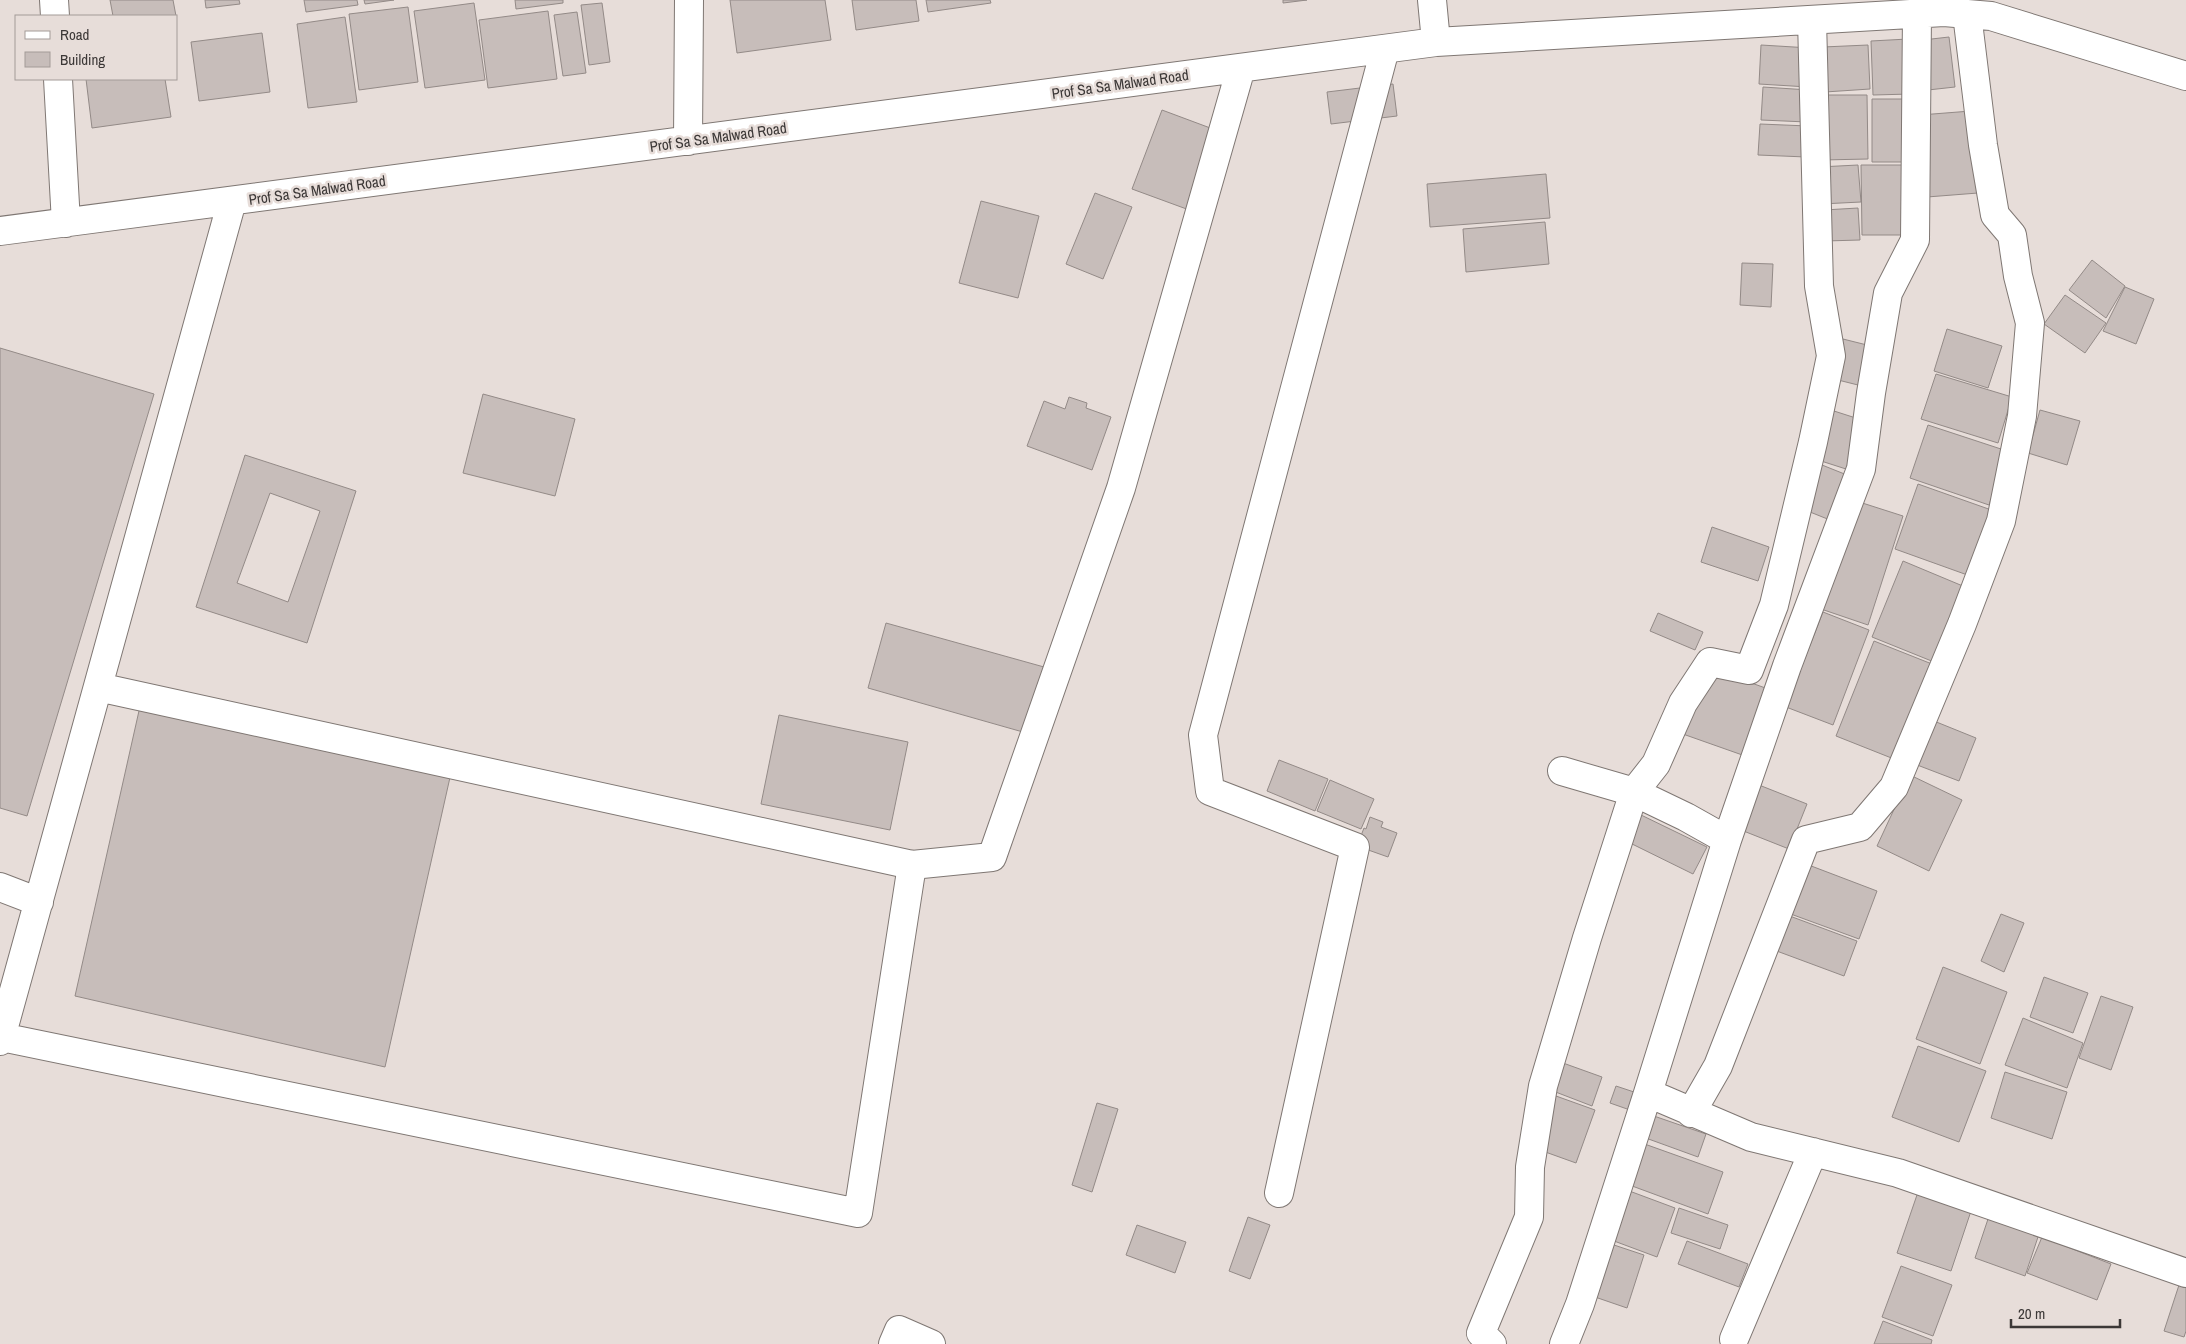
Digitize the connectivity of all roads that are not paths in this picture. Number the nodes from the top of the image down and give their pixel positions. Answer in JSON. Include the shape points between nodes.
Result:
{"nodes":[{"id":1,"x":54,"y":0,"type":"edge"},
{"id":2,"x":689,"y":0,"type":"edge"},
{"id":3,"x":1432,"y":0,"type":"edge"},
{"id":4,"x":1952,"y":8,"type":"edge"},
{"id":5,"x":1917,"y":13,"type":"junction"},
{"id":6,"x":55,"y":15,"type":"edge"},
{"id":7,"x":1812,"y":20,"type":"junction"},
{"id":8,"x":1436,"y":42,"type":"junction"},
{"id":9,"x":1385,"y":49,"type":"junction"},
{"id":10,"x":1241,"y":68,"type":"junction"},
{"id":11,"x":2186,"y":76,"type":"edge"},
{"id":12,"x":58,"y":80,"type":"edge"},
{"id":13,"x":688,"y":141,"type":"junction"},
{"id":14,"x":232,"y":201,"type":"junction"},
{"id":15,"x":66,"y":223,"type":"junction"},
{"id":16,"x":0,"y":231,"type":"edge"},
{"id":17,"x":98,"y":687,"type":"junction"},
{"id":18,"x":1562,"y":772,"type":"dead end"},
{"id":19,"x":1634,"y":792,"type":"junction"},
{"id":20,"x":1727,"y":840,"type":"junction"},
{"id":21,"x":912,"y":864,"type":"junction"},
{"id":22,"x":0,"y":887,"type":"edge"},
{"id":23,"x":39,"y":902,"type":"junction"},
{"id":24,"x":1,"y":1039,"type":"edge"},
{"id":25,"x":1648,"y":1093,"type":"junction"},
{"id":26,"x":1691,"y":1113,"type":"junction"},
{"id":27,"x":1813,"y":1152,"type":"junction"},
{"id":28,"x":1279,"y":1193,"type":"dead end"},
{"id":29,"x":2186,"y":1273,"type":"edge"},
{"id":30,"x":1734,"y":1339,"type":"dead end"},
{"id":31,"x":893,"y":1344,"type":"edge"},
{"id":32,"x":931,"y":1344,"type":"edge"},
{"id":33,"x":1492,"y":1344,"type":"edge"},
{"id":34,"x":1564,"y":1344,"type":"edge"}],
"edges":[{"from":1,"to":6,"type":"street"},
{"from":2,"to":13,"type":"street"},
{"from":3,"to":8,"type":"street"},
{"from":4,"to":5,"type":"street","name":"Prof Sa Sa Malwad Road"},
{"from":4,"to":11,"type":"street","name":"Prof Sa Sa Malwad Road","via":[[1991,16]]},
{"from":4,"to":26,"type":"street","via":[[1995,215],[2012,235],[2030,323],[2022,416],[2001,520],[1894,787],[1860,827],[1806,840],[1718,1066]]},
{"from":5,"to":7,"type":"street","name":"Prof Sa Sa Malwad Road"},
{"from":5,"to":20,"type":"street","via":[[1915,240],[1888,293],[1870,393],[1861,468],[1787,666]]},
{"from":7,"to":8,"type":"street","name":"Prof Sa Sa Malwad Road"},
{"from":7,"to":19,"type":"street","via":[[1819,286],[1831,356],[1813,442],[1774,605],[1749,670],[1710,662],[1684,703],[1656,764]]},
{"from":8,"to":9,"type":"street","name":"Prof Sa Sa Malwad Road"},
{"from":9,"to":10,"type":"street","name":"Prof Sa Sa Malwad Road"},
{"from":9,"to":28,"type":"street","via":[[1203,735],[1210,791],[1355,847]]},
{"from":10,"to":13,"type":"street","name":"Prof Sa Sa Malwad Road"},
{"from":10,"to":21,"type":"street","via":[[1121,488],[992,857]]},
{"from":12,"to":15,"type":"street"},
{"from":13,"to":14,"type":"street","name":"Prof Sa Sa Malwad Road"},
{"from":14,"to":15,"type":"street","name":"Prof Sa Sa Malwad Road"},
{"from":14,"to":17,"type":"street"},
{"from":15,"to":16,"type":"street","name":"Prof Sa Sa Malwad Road"},
{"from":17,"to":21,"type":"street"},
{"from":17,"to":23,"type":"street"},
{"from":18,"to":19,"type":"street"},
{"from":19,"to":20,"type":"street"},
{"from":19,"to":33,"type":"street","via":[[1543,1086],[1530,1167],[1529,1217],[1481,1333]]},
{"from":20,"to":25,"type":"street"},
{"from":21,"to":24,"type":"street","via":[[858,1213]]},
{"from":22,"to":23,"type":"street"},
{"from":23,"to":24,"type":"street"},
{"from":25,"to":26,"type":"street"},
{"from":25,"to":34,"type":"street"},
{"from":26,"to":27,"type":"street","via":[[1751,1137]]},
{"from":27,"to":29,"type":"street","via":[[1898,1172]]},
{"from":27,"to":30,"type":"street"},
{"from":31,"to":32,"type":"street","via":[[899,1330]]}]}
